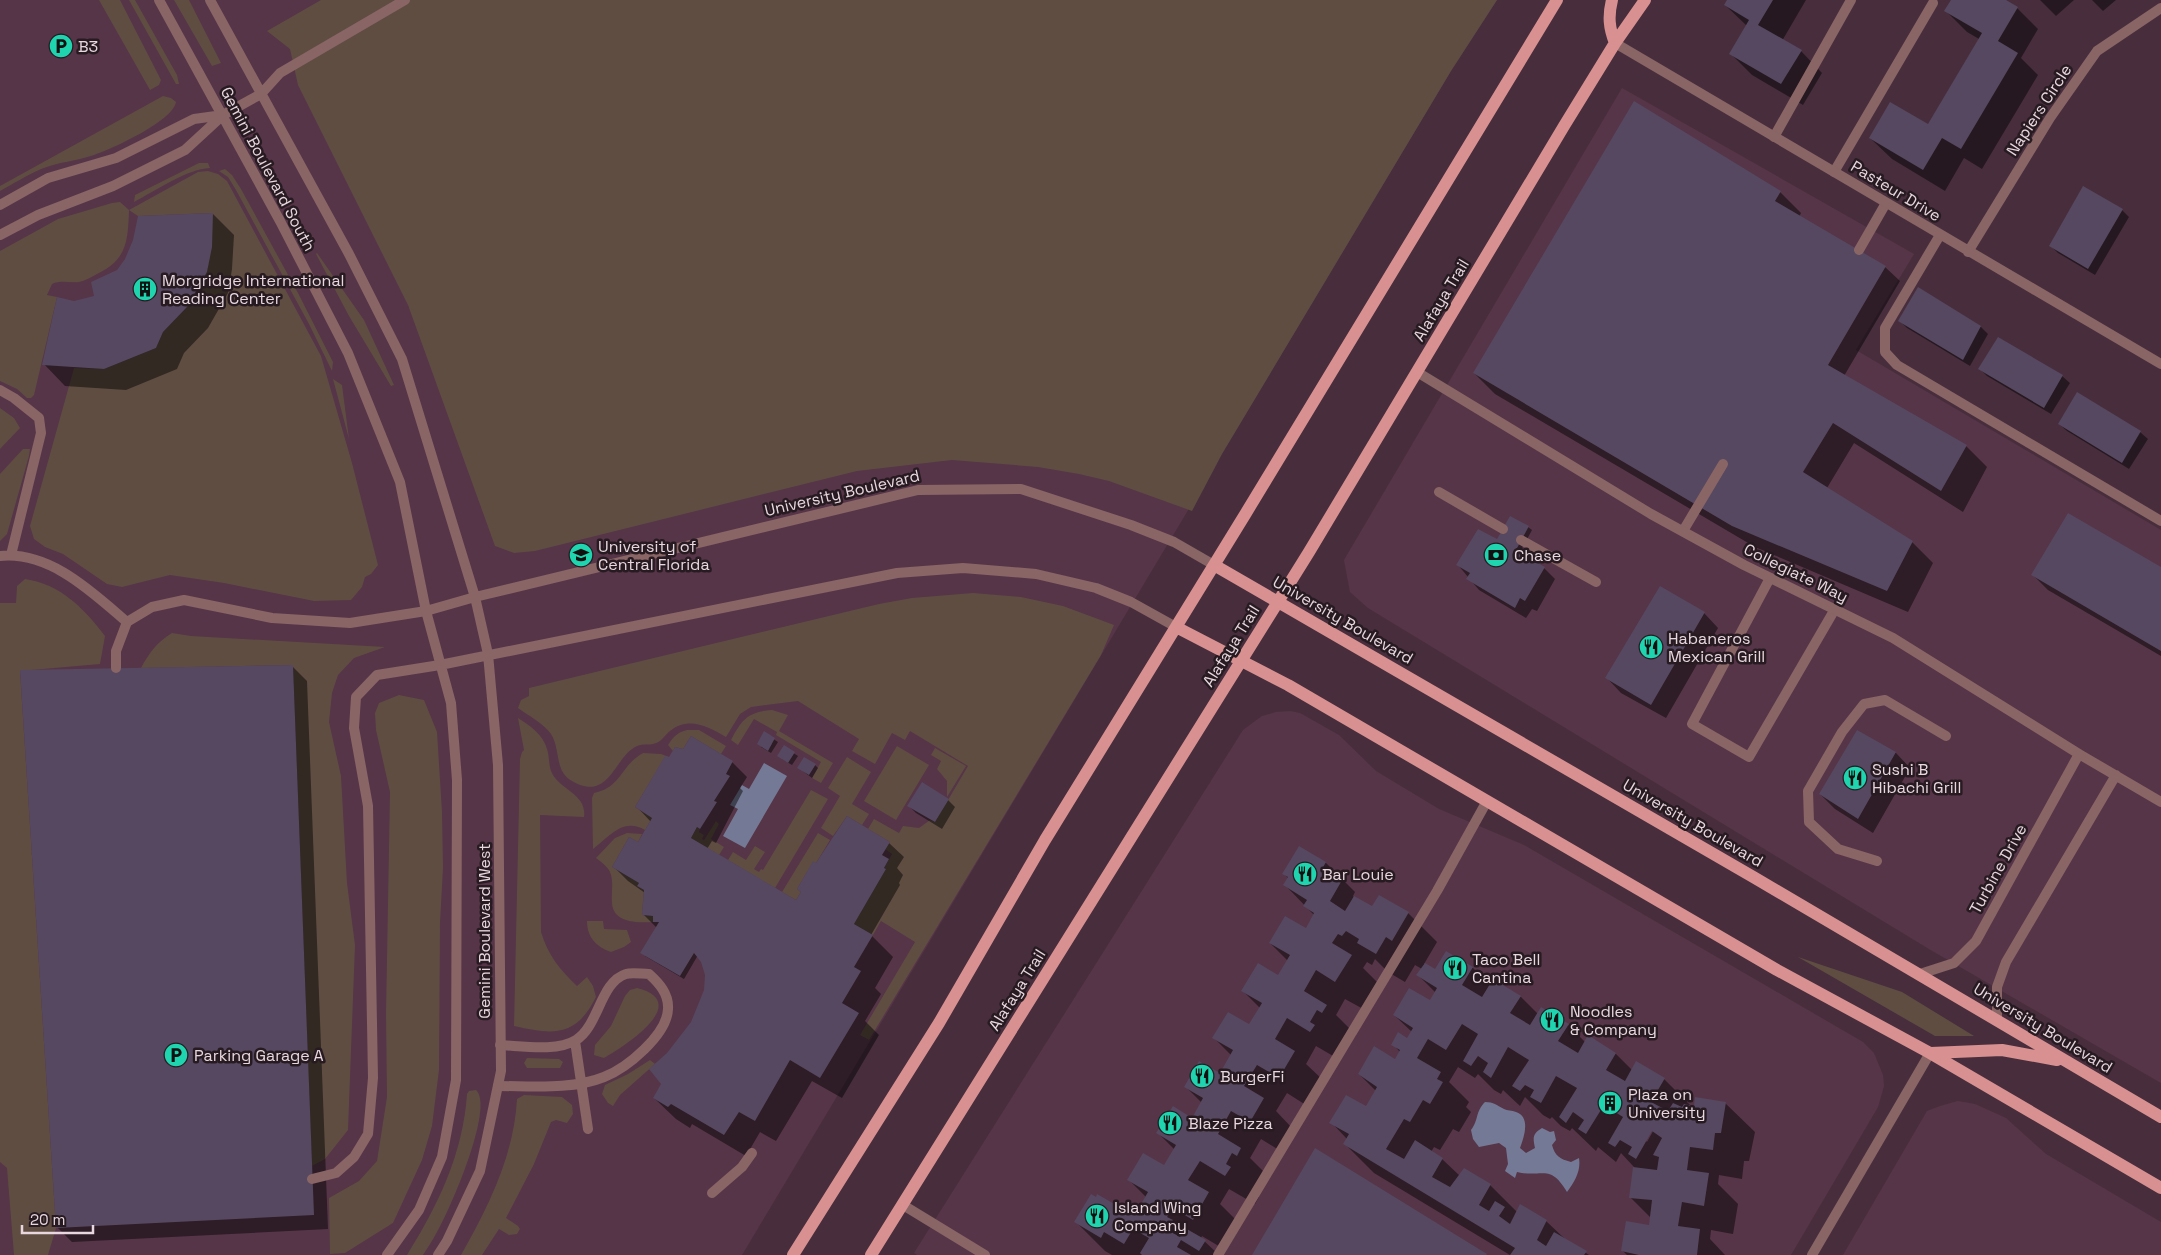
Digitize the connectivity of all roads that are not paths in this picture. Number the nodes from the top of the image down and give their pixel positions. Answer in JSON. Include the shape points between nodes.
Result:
{"nodes":[{"id":1,"x":160,"y":0,"type":"edge"},
{"id":2,"x":210,"y":0,"type":"edge"},
{"id":3,"x":405,"y":0,"type":"edge"},
{"id":4,"x":1557,"y":0,"type":"edge"},
{"id":5,"x":1612,"y":0,"type":"edge"},
{"id":6,"x":1645,"y":0,"type":"edge"},
{"id":7,"x":1851,"y":0,"type":"edge"},
{"id":8,"x":1933,"y":3,"type":"dead end"},
{"id":9,"x":2161,"y":8,"type":"edge"},
{"id":10,"x":1615,"y":43,"type":"junction"},
{"id":11,"x":261,"y":94,"type":"junction"},
{"id":12,"x":223,"y":115,"type":"junction"},
{"id":13,"x":1774,"y":137,"type":"junction"},
{"id":14,"x":1834,"y":172,"type":"junction"},
{"id":15,"x":1886,"y":203,"type":"junction"},
{"id":16,"x":0,"y":205,"type":"edge"},
{"id":17,"x":0,"y":235,"type":"edge"},
{"id":18,"x":1940,"y":235,"type":"junction"},
{"id":19,"x":1859,"y":250,"type":"dead end"},
{"id":20,"x":1968,"y":252,"type":"junction"},
{"id":21,"x":2161,"y":364,"type":"edge"},
{"id":22,"x":1417,"y":372,"type":"junction"},
{"id":23,"x":0,"y":390,"type":"edge"},
{"id":24,"x":1723,"y":464,"type":"dead end"},
{"id":25,"x":1439,"y":492,"type":"dead end"},
{"id":26,"x":2161,"y":520,"type":"edge"},
{"id":27,"x":1503,"y":529,"type":"dead end"},
{"id":28,"x":1683,"y":531,"type":"junction"},
{"id":29,"x":1522,"y":540,"type":"dead end"},
{"id":30,"x":11,"y":555,"type":"junction"},
{"id":31,"x":0,"y":556,"type":"edge"},
{"id":32,"x":1214,"y":565,"type":"junction"},
{"id":33,"x":1770,"y":578,"type":"junction"},
{"id":34,"x":1596,"y":582,"type":"dead end"},
{"id":35,"x":476,"y":597,"type":"junction"},
{"id":36,"x":1278,"y":601,"type":"junction"},
{"id":37,"x":1835,"y":609,"type":"junction"},
{"id":38,"x":426,"y":611,"type":"junction"},
{"id":39,"x":127,"y":622,"type":"junction"},
{"id":40,"x":1176,"y":627,"type":"junction"},
{"id":41,"x":488,"y":654,"type":"junction"},
{"id":42,"x":1241,"y":660,"type":"junction"},
{"id":43,"x":440,"y":665,"type":"junction"},
{"id":44,"x":116,"y":668,"type":"dead end"},
{"id":45,"x":1946,"y":736,"type":"dead end"},
{"id":46,"x":2079,"y":754,"type":"junction"},
{"id":47,"x":2116,"y":775,"type":"junction"},
{"id":48,"x":1487,"y":801,"type":"junction"},
{"id":49,"x":2161,"y":802,"type":"edge"},
{"id":50,"x":1876,"y":861,"type":"dead end"},
{"id":51,"x":1920,"y":974,"type":"junction"},
{"id":52,"x":1997,"y":1021,"type":"junction"},
{"id":53,"x":575,"y":1041,"type":"junction"},
{"id":54,"x":500,"y":1045,"type":"junction"},
{"id":55,"x":1930,"y":1053,"type":"junction"},
{"id":56,"x":2067,"y":1062,"type":"junction"},
{"id":57,"x":583,"y":1082,"type":"junction"},
{"id":58,"x":498,"y":1086,"type":"junction"},
{"id":59,"x":2161,"y":1117,"type":"edge"},
{"id":60,"x":588,"y":1129,"type":"dead end"},
{"id":61,"x":752,"y":1153,"type":"dead end"},
{"id":62,"x":312,"y":1179,"type":"dead end"},
{"id":63,"x":2161,"y":1188,"type":"edge"},
{"id":64,"x":712,"y":1193,"type":"dead end"},
{"id":65,"x":903,"y":1205,"type":"junction"},
{"id":66,"x":387,"y":1255,"type":"edge"},
{"id":67,"x":438,"y":1255,"type":"edge"},
{"id":68,"x":793,"y":1255,"type":"edge"},
{"id":69,"x":871,"y":1255,"type":"edge"},
{"id":70,"x":985,"y":1255,"type":"edge"},
{"id":71,"x":1218,"y":1255,"type":"edge"},
{"id":72,"x":1812,"y":1255,"type":"edge"}],
"edges":[{"from":1,"to":12,"type":"street","name":"Gemini Boulevard South"},
{"from":2,"to":11,"type":"street","name":"Gemini Boulevard South"},
{"from":3,"to":11,"type":"street","via":[[280,73]]},
{"from":4,"to":32,"type":"main road"},
{"from":5,"to":10,"type":"main road","via":[[1608,15]]},
{"from":6,"to":10,"type":"main road","name":"Alafaya Trail"},
{"from":7,"to":13,"type":"street"},
{"from":8,"to":14,"type":"street"},
{"from":9,"to":20,"type":"street","name":"Napiers Circle","via":[[2097,51],[2050,118]]},
{"from":10,"to":13,"type":"street","name":"Pasteur Drive"},
{"from":10,"to":22,"type":"main road","name":"Alafaya Trail"},
{"from":11,"to":12,"type":"street"},
{"from":11,"to":35,"type":"street","name":"Gemini Boulevard South","via":[[349,254],[402,359]]},
{"from":12,"to":16,"type":"street","via":[[194,118],[116,158],[48,178]]},
{"from":12,"to":17,"type":"street","via":[[185,150],[113,186],[38,215]]},
{"from":12,"to":38,"type":"street","name":"Gemini Boulevard South","via":[[348,354],[400,482]]},
{"from":13,"to":14,"type":"street","name":"Pasteur Drive"},
{"from":14,"to":15,"type":"street","name":"Pasteur Drive"},
{"from":15,"to":18,"type":"street","name":"Pasteur Drive"},
{"from":15,"to":19,"type":"street"},
{"from":18,"to":20,"type":"street","name":"Pasteur Drive"},
{"from":18,"to":26,"type":"street","via":[[1885,328],[1885,352],[1897,365]]},
{"from":20,"to":21,"type":"street","name":"Pasteur Drive"},
{"from":22,"to":28,"type":"street","name":"Collegiate Way"},
{"from":22,"to":36,"type":"main road","name":"Alafaya Trail"},
{"from":23,"to":30,"type":"street","via":[[39,418],[41,433]]},
{"from":24,"to":28,"type":"street"},
{"from":25,"to":27,"type":"street"},
{"from":28,"to":33,"type":"street","name":"Collegiate Way"},
{"from":29,"to":34,"type":"street"},
{"from":30,"to":31,"type":"street"},
{"from":30,"to":39,"type":"street","via":[[43,563],[83,584]]},
{"from":32,"to":35,"type":"street","name":"University Boulevard","via":[[1174,542],[1140,528],[1020,489],[918,490]]},
{"from":32,"to":36,"type":"main road","name":"University Boulevard"},
{"from":32,"to":40,"type":"main road"},
{"from":33,"to":37,"type":"street","name":"Collegiate Way"},
{"from":33,"to":37,"type":"street","via":[[1692,724],[1749,757]]},
{"from":35,"to":38,"type":"street","name":"University Boulevard"},
{"from":35,"to":41,"type":"street","name":"Gemini Boulevard West"},
{"from":36,"to":42,"type":"main road","name":"Alafaya Trail"},
{"from":36,"to":51,"type":"main road","name":"University Boulevard"},
{"from":37,"to":46,"type":"street","name":"Collegiate Way","via":[[1893,638]]},
{"from":38,"to":39,"type":"street","name":"University Boulevard","via":[[350,623],[272,618],[184,600],[152,607]]},
{"from":38,"to":43,"type":"street","name":"Gemini Boulevard West"},
{"from":39,"to":44,"type":"street","via":[[116,651]]},
{"from":40,"to":41,"type":"street","via":[[1131,602],[1096,588],[1036,574],[963,568],[897,573]]},
{"from":40,"to":42,"type":"main road"},
{"from":40,"to":68,"type":"main road","via":[[1045,840],[938,1023]]},
{"from":41,"to":43,"type":"street"},
{"from":41,"to":54,"type":"street","name":"Gemini Boulevard West","via":[[498,765]]},
{"from":42,"to":48,"type":"main road"},
{"from":42,"to":65,"type":"main road","name":"Alafaya Trail"},
{"from":43,"to":62,"type":"street","via":[[377,675],[356,696],[354,728],[368,806],[372,1088],[368,1134],[354,1157],[336,1173]]},
{"from":43,"to":66,"type":"street","name":"Gemini Boulevard West","via":[[451,703],[456,780],[456,1080],[442,1157],[419,1210]]},
{"from":45,"to":50,"type":"street","via":[[1885,700],[1864,704],[1842,732],[1808,791],[1810,822],[1838,849]]},
{"from":46,"to":47,"type":"street","name":"Collegiate Way"},
{"from":46,"to":51,"type":"street","name":"Turbine Drive","via":[[1976,941],[1954,963]]},
{"from":47,"to":49,"type":"street","name":"Collegiate Way"},
{"from":47,"to":52,"type":"street","via":[[2006,962],[1997,988]]},
{"from":48,"to":55,"type":"main road","via":[[1777,970]]},
{"from":48,"to":71,"type":"street","via":[[1437,891]]},
{"from":51,"to":52,"type":"main road","name":"University Boulevard"},
{"from":52,"to":56,"type":"main road","name":"University Boulevard"},
{"from":53,"to":54,"type":"street","via":[[552,1047]]},
{"from":53,"to":57,"type":"street"},
{"from":53,"to":57,"type":"street","via":[[586,1031],[614,981],[625,974],[649,974],[661,985],[668,1008],[665,1022],[654,1037],[626,1064],[604,1077]]},
{"from":54,"to":58,"type":"street","name":"Gemini Boulevard West"},
{"from":55,"to":56,"type":"main road","via":[[2002,1050]]},
{"from":55,"to":63,"type":"main road"},
{"from":55,"to":72,"type":"street"},
{"from":56,"to":59,"type":"main road","name":"University Boulevard"},
{"from":57,"to":58,"type":"street"},
{"from":57,"to":60,"type":"street"},
{"from":58,"to":67,"type":"street","name":"Gemini Boulevard West","via":[[480,1171]]},
{"from":61,"to":64,"type":"street"},
{"from":65,"to":69,"type":"main road","name":"Alafaya Trail"},
{"from":65,"to":70,"type":"street"}]}
